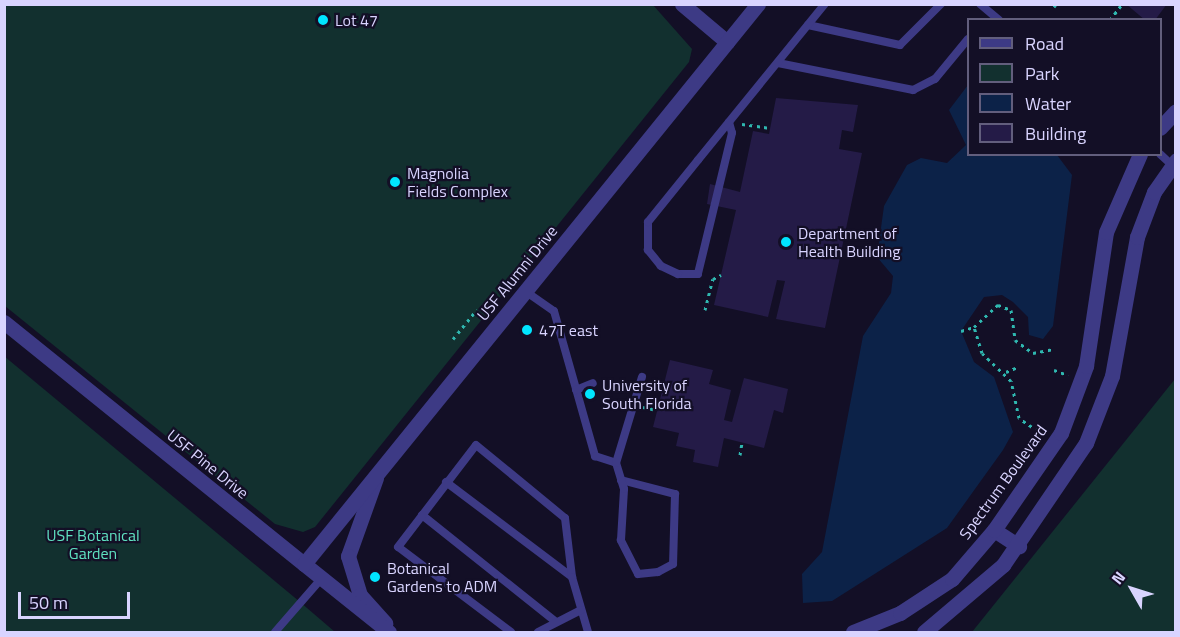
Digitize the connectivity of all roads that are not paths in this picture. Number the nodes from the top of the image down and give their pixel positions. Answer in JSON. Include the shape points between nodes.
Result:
{"nodes":[{"id":1,"x":682,"y":4,"type":"edge"},
{"id":2,"x":758,"y":4,"type":"edge"},
{"id":3,"x":825,"y":4,"type":"edge"},
{"id":4,"x":940,"y":4,"type":"edge"},
{"id":5,"x":980,"y":4,"type":"edge"},
{"id":6,"x":988,"y":16,"type":"edge"},
{"id":7,"x":808,"y":25,"type":"junction"},
{"id":8,"x":967,"y":41,"type":"edge"},
{"id":9,"x":727,"y":42,"type":"junction"},
{"id":10,"x":778,"y":63,"type":"junction"},
{"id":11,"x":1176,"y":111,"type":"edge"},
{"id":12,"x":729,"y":122,"type":"junction"},
{"id":13,"x":1162,"y":127,"type":"edge"},
{"id":14,"x":1139,"y":156,"type":"edge"},
{"id":15,"x":1174,"y":163,"type":"edge"},
{"id":16,"x":525,"y":291,"type":"junction"},
{"id":17,"x":4,"y":322,"type":"edge"},
{"id":18,"x":642,"y":377,"type":"dead end"},
{"id":19,"x":593,"y":383,"type":"dead end"},
{"id":20,"x":576,"y":390,"type":"junction"},
{"id":21,"x":616,"y":463,"type":"junction"},
{"id":22,"x":377,"y":474,"type":"junction"},
{"id":23,"x":621,"y":480,"type":"junction"},
{"id":24,"x":446,"y":482,"type":"junction"},
{"id":25,"x":422,"y":515,"type":"junction"},
{"id":26,"x":994,"y":530,"type":"junction"},
{"id":27,"x":1019,"y":546,"type":"junction"},
{"id":28,"x":304,"y":564,"type":"junction"},
{"id":29,"x":572,"y":577,"type":"junction"},
{"id":30,"x":322,"y":578,"type":"junction"},
{"id":31,"x":581,"y":610,"type":"junction"},
{"id":32,"x":556,"y":622,"type":"junction"},
{"id":33,"x":275,"y":633,"type":"edge"},
{"id":34,"x":391,"y":633,"type":"edge"},
{"id":35,"x":511,"y":633,"type":"edge"},
{"id":36,"x":538,"y":633,"type":"edge"},
{"id":37,"x":588,"y":633,"type":"edge"},
{"id":38,"x":852,"y":633,"type":"edge"},
{"id":39,"x":924,"y":633,"type":"edge"}],
"edges":[{"from":1,"to":9,"type":"street"},
{"from":2,"to":9,"type":"street","name":"USF Alumni Drive"},
{"from":3,"to":7,"type":"lane"},
{"from":4,"to":7,"type":"lane","via":[[900,45]]},
{"from":5,"to":6,"type":"lane"},
{"from":7,"to":10,"type":"lane"},
{"from":8,"to":10,"type":"lane","via":[[935,79],[914,90]]},
{"from":9,"to":16,"type":"street","name":"USF Alumni Drive"},
{"from":10,"to":12,"type":"lane"},
{"from":11,"to":13,"type":"street"},
{"from":12,"to":12,"type":"lane","via":[[648,222],[648,250],[661,266],[678,274],[698,274],[732,133]]},
{"from":14,"to":26,"type":"street","name":"Spectrum Boulevard","via":[[1106,232],[1084,373],[1055,442]]},
{"from":15,"to":27,"type":"street","via":[[1154,192],[1137,237],[1105,402],[1086,443]]},
{"from":16,"to":20,"type":"lane","via":[[554,311]]},
{"from":16,"to":22,"type":"street","name":"USF Alumni Drive"},
{"from":17,"to":28,"type":"street","name":"USF Pine Drive"},
{"from":18,"to":21,"type":"lane"},
{"from":19,"to":20,"type":"lane"},
{"from":20,"to":21,"type":"lane","via":[[595,456]]},
{"from":21,"to":23,"type":"lane"},
{"from":22,"to":28,"type":"street","name":"USF Alumni Drive"},
{"from":22,"to":34,"type":"street","via":[[348,556],[360,595]]},
{"from":23,"to":23,"type":"lane","via":[[621,540],[630,566],[638,574],[658,572],[673,564],[675,494]]},
{"from":24,"to":25,"type":"lane"},
{"from":24,"to":29,"type":"lane"},
{"from":24,"to":29,"type":"lane","via":[[476,445],[565,518]]},
{"from":25,"to":32,"type":"lane"},
{"from":25,"to":35,"type":"lane","via":[[398,547]]},
{"from":26,"to":27,"type":"street"},
{"from":26,"to":38,"type":"street","name":"Spectrum Boulevard","via":[[952,579],[900,613]]},
{"from":27,"to":39,"type":"street","via":[[971,598]]},
{"from":28,"to":30,"type":"street","name":"USF Pine Drive"},
{"from":29,"to":31,"type":"lane"},
{"from":30,"to":33,"type":"lane"},
{"from":30,"to":34,"type":"street","name":"USF Pine Drive"},
{"from":31,"to":32,"type":"lane"},
{"from":31,"to":37,"type":"lane"},
{"from":32,"to":36,"type":"lane"}]}
